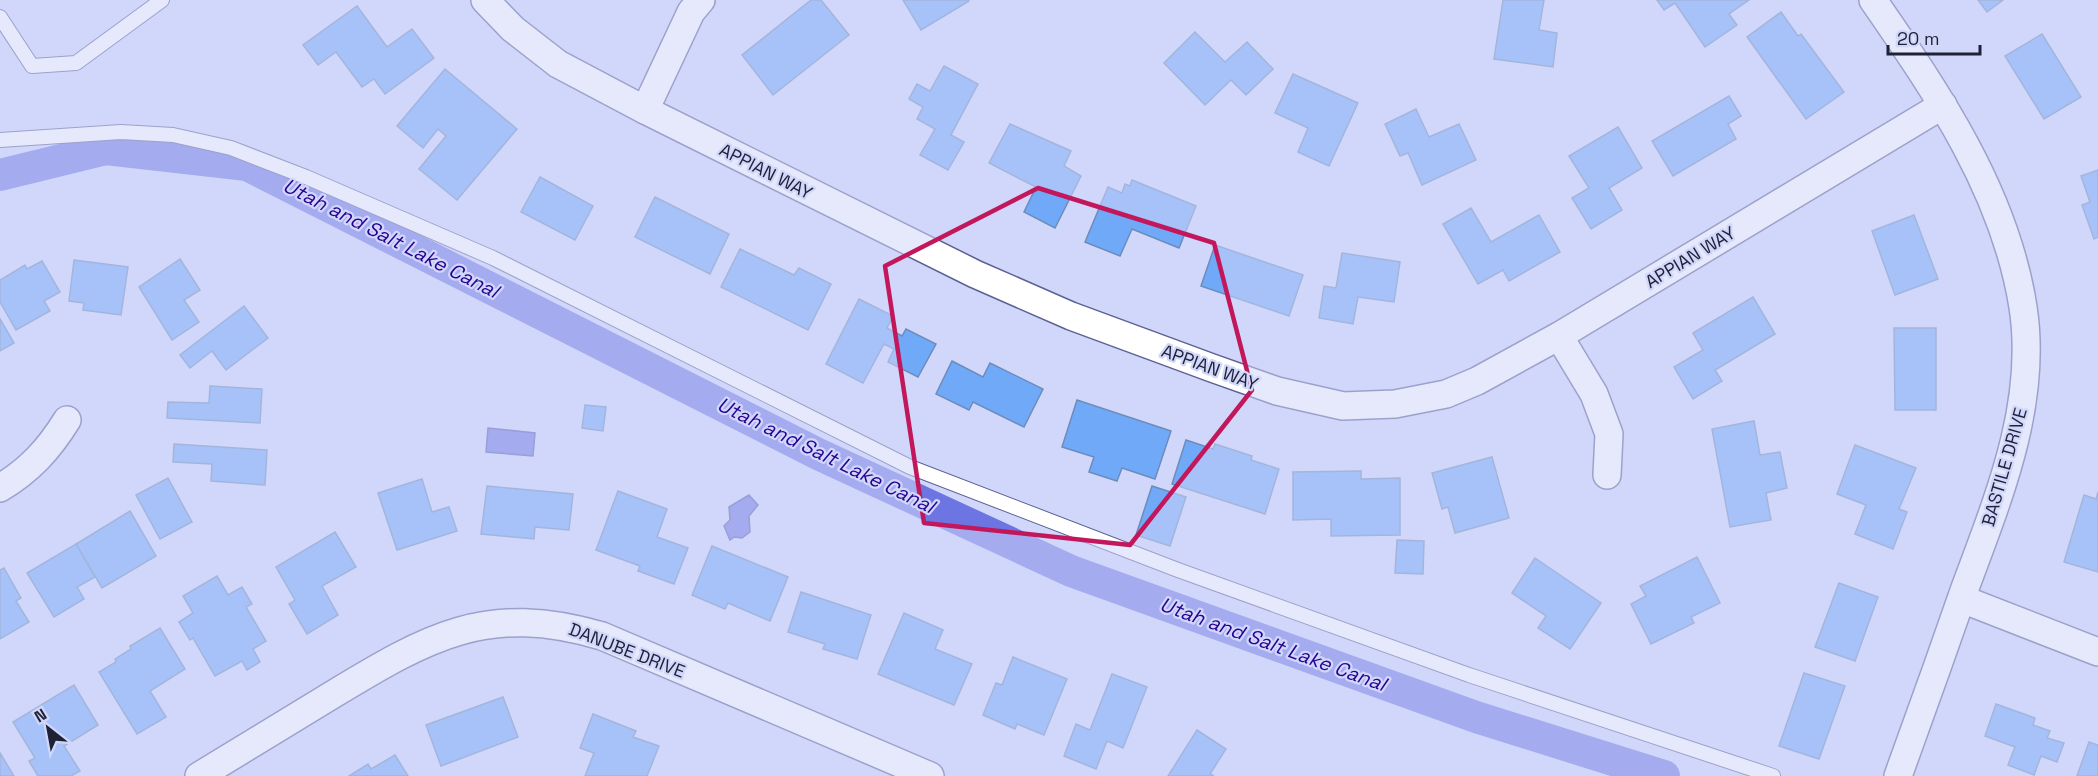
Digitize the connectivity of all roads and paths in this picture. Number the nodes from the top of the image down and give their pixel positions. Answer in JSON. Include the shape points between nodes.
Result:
{"nodes":[{"id":1,"x":162,"y":0,"type":"edge"},
{"id":2,"x":485,"y":0,"type":"edge"},
{"id":3,"x":701,"y":0,"type":"edge"},
{"id":4,"x":1873,"y":0,"type":"edge"},
{"id":5,"x":0,"y":17,"type":"edge"},
{"id":6,"x":1943,"y":105,"type":"junction"},
{"id":7,"x":645,"y":110,"type":"junction"},
{"id":8,"x":0,"y":140,"type":"edge"},
{"id":9,"x":1559,"y":336,"type":"junction"},
{"id":10,"x":67,"y":420,"type":"dead end"},
{"id":11,"x":1607,"y":475,"type":"dead end"},
{"id":12,"x":0,"y":488,"type":"edge"},
{"id":13,"x":1962,"y":599,"type":"junction"},
{"id":14,"x":2098,"y":652,"type":"edge"},
{"id":15,"x":210,"y":773,"type":"edge"},
{"id":16,"x":930,"y":776,"type":"edge"},
{"id":17,"x":1773,"y":776,"type":"edge"},
{"id":18,"x":1898,"y":776,"type":"edge"}],
"edges":[{"from":1,"to":5,"type":"lane","via":[[76,63],[32,66]]},
{"from":2,"to":7,"type":"street","name":"APPIAN WAY","via":[[513,29],[558,64]]},
{"from":3,"to":7,"type":"street","via":[[686,21]]},
{"from":4,"to":6,"type":"street","name":"BASTILE DRIVE"},
{"from":6,"to":9,"type":"street","name":"APPIAN WAY"},
{"from":6,"to":13,"type":"street","name":"BASTILE DRIVE","via":[[1985,182],[2015,267],[2023,309],[2024,390],[2018,430]]},
{"from":7,"to":9,"type":"street","name":"APPIAN WAY","via":[[975,274],[1071,316],[1277,391],[1343,406],[1395,404],[1446,394]]},
{"from":8,"to":17,"type":"lane","via":[[121,132],[173,135],[231,148],[493,258],[910,467],[1178,570],[1469,675]]},
{"from":9,"to":11,"type":"street","via":[[1594,394],[1609,434]]},
{"from":10,"to":12,"type":"street","via":[[50,447],[25,473]]},
{"from":13,"to":14,"type":"street"},
{"from":13,"to":18,"type":"street","name":"BASTILE DRIVE"},
{"from":15,"to":16,"type":"street","name":"DANUBE DRIVE","via":[[416,646],[472,627],[535,623],[602,636]]}]}
